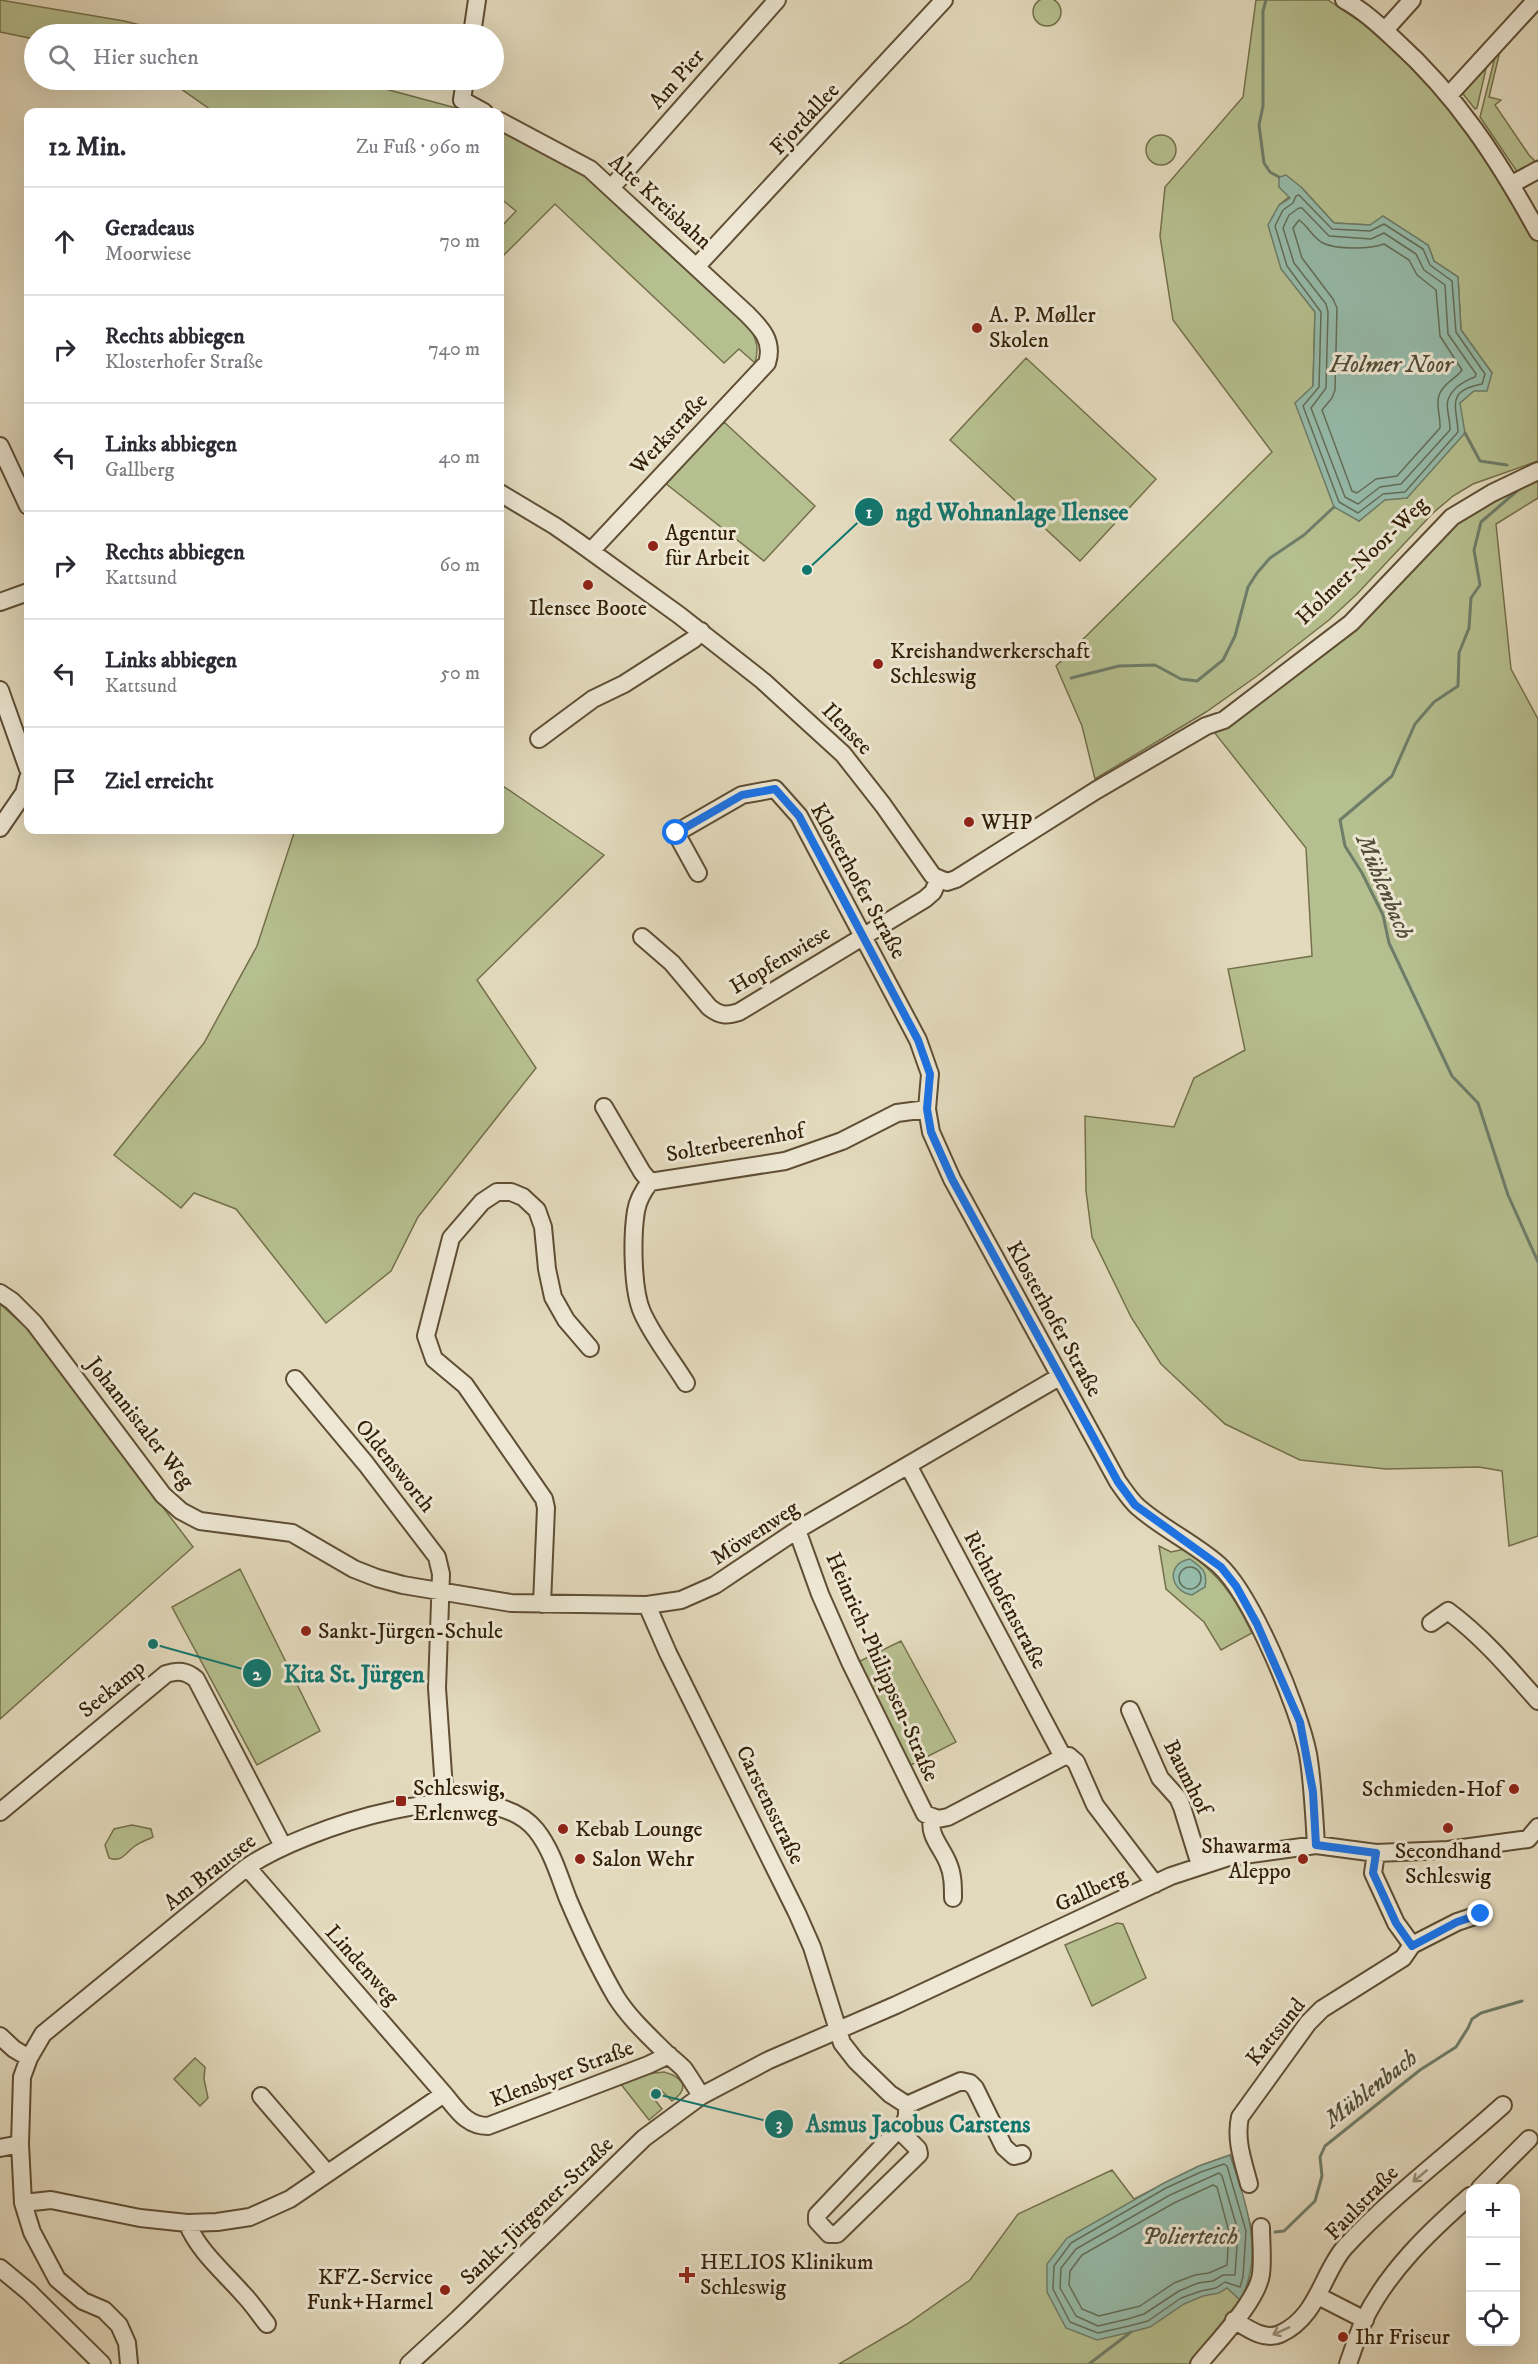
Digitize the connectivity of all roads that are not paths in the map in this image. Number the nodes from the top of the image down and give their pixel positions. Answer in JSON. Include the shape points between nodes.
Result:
{"nodes":[{"id":1,"x":477,"y":0,"type":"edge"},
{"id":2,"x":777,"y":0,"type":"edge"},
{"id":3,"x":944,"y":0,"type":"edge"},
{"id":4,"x":1344,"y":0,"type":"edge"},
{"id":5,"x":1412,"y":0,"type":"edge"},
{"id":6,"x":1536,"y":0,"type":"edge"},
{"id":7,"x":473,"y":24,"type":"edge"},
{"id":8,"x":1385,"y":30,"type":"junction"},
{"id":9,"x":464,"y":90,"type":"edge"},
{"id":10,"x":1450,"y":94,"type":"junction"},
{"id":11,"x":477,"y":108,"type":"edge"},
{"id":12,"x":504,"y":123,"type":"edge"},
{"id":13,"x":1538,"y":170,"type":"edge"},
{"id":14,"x":1512,"y":184,"type":"junction"},
{"id":15,"x":611,"y":188,"type":"junction"},
{"id":16,"x":1538,"y":232,"type":"edge"},
{"id":17,"x":697,"y":266,"type":"junction"},
{"id":18,"x":769,"y":343,"type":"joint"},
{"id":19,"x":0,"y":446,"type":"edge"},
{"id":20,"x":1535,"y":472,"type":"edge"},
{"id":21,"x":504,"y":495,"type":"edge"},
{"id":22,"x":24,"y":497,"type":"edge"},
{"id":23,"x":591,"y":551,"type":"junction"},
{"id":24,"x":24,"y":593,"type":"edge"},
{"id":25,"x":0,"y":602,"type":"edge"},
{"id":26,"x":700,"y":631,"type":"junction"},
{"id":27,"x":0,"y":690,"type":"edge"},
{"id":28,"x":539,"y":739,"type":"dead end"},
{"id":29,"x":24,"y":757,"type":"edge"},
{"id":30,"x":24,"y":793,"type":"edge"},
{"id":31,"x":0,"y":828,"type":"edge"},
{"id":32,"x":698,"y":873,"type":"dead end"},
{"id":33,"x":938,"y":880,"type":"junction"},
{"id":34,"x":864,"y":936,"type":"junction"},
{"id":35,"x":642,"y":937,"type":"dead end"},
{"id":36,"x":604,"y":1107,"type":"dead end"},
{"id":37,"x":927,"y":1109,"type":"junction"},
{"id":38,"x":650,"y":1182,"type":"junction"},
{"id":39,"x":0,"y":1293,"type":"edge"},
{"id":40,"x":590,"y":1348,"type":"dead end"},
{"id":41,"x":1059,"y":1377,"type":"junction"},
{"id":42,"x":295,"y":1379,"type":"dead end"},
{"id":43,"x":686,"y":1383,"type":"dead end"},
{"id":44,"x":908,"y":1465,"type":"junction"},
{"id":45,"x":798,"y":1530,"type":"junction"},
{"id":46,"x":441,"y":1590,"type":"junction"},
{"id":47,"x":542,"y":1604,"type":"junction"},
{"id":48,"x":648,"y":1605,"type":"junction"},
{"id":49,"x":1431,"y":1623,"type":"dead end"},
{"id":50,"x":1538,"y":1701,"type":"edge"},
{"id":51,"x":1130,"y":1710,"type":"dead end"},
{"id":52,"x":1063,"y":1757,"type":"junction"},
{"id":53,"x":445,"y":1803,"type":"junction"},
{"id":54,"x":0,"y":1812,"type":"edge"},
{"id":55,"x":932,"y":1818,"type":"junction"},
{"id":56,"x":1533,"y":1833,"type":"edge"},
{"id":57,"x":1316,"y":1845,"type":"junction"},
{"id":58,"x":283,"y":1846,"type":"junction"},
{"id":59,"x":1376,"y":1853,"type":"junction"},
{"id":60,"x":1200,"y":1865,"type":"junction"},
{"id":61,"x":247,"y":1867,"type":"junction"},
{"id":62,"x":1155,"y":1884,"type":"junction"},
{"id":63,"x":953,"y":1898,"type":"dead end"},
{"id":64,"x":1481,"y":1914,"type":"dead end"},
{"id":65,"x":1412,"y":1946,"type":"junction"},
{"id":66,"x":838,"y":2030,"type":"junction"},
{"id":67,"x":0,"y":2036,"type":"edge"},
{"id":68,"x":669,"y":2055,"type":"junction"},
{"id":69,"x":29,"y":2058,"type":"junction"},
{"id":70,"x":444,"y":2094,"type":"junction"},
{"id":71,"x":261,"y":2096,"type":"dead end"},
{"id":72,"x":701,"y":2096,"type":"junction"},
{"id":73,"x":907,"y":2105,"type":"junction"},
{"id":74,"x":1503,"y":2105,"type":"dead end"},
{"id":75,"x":901,"y":2132,"type":"junction"},
{"id":76,"x":1529,"y":2139,"type":"dead end"},
{"id":77,"x":20,"y":2144,"type":"junction"},
{"id":78,"x":0,"y":2148,"type":"edge"},
{"id":79,"x":1022,"y":2154,"type":"dead end"},
{"id":80,"x":327,"y":2174,"type":"junction"},
{"id":81,"x":1249,"y":2184,"type":"dead end"},
{"id":82,"x":1484,"y":2184,"type":"edge"},
{"id":83,"x":1466,"y":2200,"type":"edge"},
{"id":84,"x":23,"y":2203,"type":"junction"},
{"id":85,"x":187,"y":2223,"type":"junction"},
{"id":86,"x":1261,"y":2227,"type":"dead end"},
{"id":87,"x":0,"y":2268,"type":"edge"},
{"id":88,"x":1318,"y":2296,"type":"junction"},
{"id":89,"x":1234,"y":2320,"type":"junction"},
{"id":90,"x":1365,"y":2320,"type":"junction"},
{"id":91,"x":267,"y":2324,"type":"dead end"},
{"id":92,"x":127,"y":2343,"type":"junction"},
{"id":93,"x":101,"y":2362,"type":"edge"},
{"id":94,"x":129,"y":2364,"type":"edge"},
{"id":95,"x":410,"y":2364,"type":"edge"},
{"id":96,"x":1199,"y":2364,"type":"edge"},
{"id":97,"x":1348,"y":2364,"type":"edge"}],
"edges":[{"from":1,"to":7,"type":"street"},
{"from":2,"to":15,"type":"street","name":"Am Pier"},
{"from":3,"to":17,"type":"street","name":"Fjordallee"},
{"from":4,"to":8,"type":"street"},
{"from":5,"to":8,"type":"street"},
{"from":6,"to":10,"type":"street"},
{"from":8,"to":10,"type":"street"},
{"from":9,"to":11,"type":"street","via":[[462,100]]},
{"from":10,"to":14,"type":"street"},
{"from":12,"to":15,"type":"street","name":"Alte Kreisbahn","via":[[590,169]]},
{"from":13,"to":14,"type":"street"},
{"from":14,"to":16,"type":"street"},
{"from":15,"to":17,"type":"street","name":"Alte Kreisbahn"},
{"from":17,"to":18,"type":"street","name":"Alte Kreisbahn","via":[[762,329]]},
{"from":18,"to":23,"type":"street","name":"Werkstraße","via":[[767,363]]},
{"from":19,"to":22,"type":"street"},
{"from":20,"to":33,"type":"street","name":"Holmer-Noor-Weg","via":[[1516,474],[1458,499],[1332,627],[1206,726],[956,879]]},
{"from":21,"to":23,"type":"street","name":"Ilensee"},
{"from":23,"to":26,"type":"street","name":"Ilensee"},
{"from":24,"to":25,"type":"street"},
{"from":26,"to":28,"type":"street","via":[[694,639],[593,699]]},
{"from":26,"to":33,"type":"street","name":"Ilensee","via":[[764,681],[843,754]]},
{"from":27,"to":29,"type":"street"},
{"from":30,"to":31,"type":"street"},
{"from":32,"to":34,"type":"street","name":"Klosterhofer Straße","via":[[676,833],[742,795],[775,789],[799,816]]},
{"from":33,"to":34,"type":"street","via":[[930,896]]},
{"from":34,"to":35,"type":"street","name":"Hopfenwiese","via":[[740,1012],[728,1015],[709,1007],[672,963]]},
{"from":34,"to":37,"type":"street","name":"Klosterhofer Straße","via":[[918,1040],[930,1074]]},
{"from":36,"to":38,"type":"street","name":"Solterbeerenhof"},
{"from":37,"to":38,"type":"street","name":"Solterbeerenhof","via":[[897,1113],[842,1141],[785,1161]]},
{"from":37,"to":41,"type":"street","name":"Klosterhofer Straße","via":[[931,1132],[952,1179]]},
{"from":38,"to":43,"type":"street","name":"Solterbeerenhof","via":[[641,1193],[636,1210],[637,1297],[643,1314]]},
{"from":39,"to":46,"type":"street","name":"Johannistaler Weg","via":[[33,1323],[163,1495],[181,1511],[200,1521],[292,1533],[377,1578]]},
{"from":40,"to":47,"type":"street","via":[[553,1297],[537,1210],[523,1197],[497,1192],[482,1202],[451,1238],[426,1336],[434,1359],[465,1385],[544,1499]]},
{"from":41,"to":44,"type":"street","name":"Möwenweg"},
{"from":41,"to":57,"type":"street","name":"Klosterhofer Straße","via":[[1135,1505],[1221,1567],[1257,1624],[1300,1722],[1313,1792]]},
{"from":42,"to":46,"type":"street","name":"Oldensworth","via":[[437,1557]]},
{"from":44,"to":45,"type":"street","name":"Möwenweg"},
{"from":44,"to":52,"type":"street","name":"Richthofenstraße"},
{"from":45,"to":48,"type":"street","name":"Möwenweg","via":[[715,1585],[681,1600]]},
{"from":45,"to":55,"type":"street","name":"Heinrich-Philippsen-Straße","via":[[850,1662],[919,1805]]},
{"from":46,"to":47,"type":"street","name":"Möwenweg","via":[[511,1603]]},
{"from":46,"to":53,"type":"street","name":"Oldensworth","via":[[437,1688]]},
{"from":47,"to":48,"type":"street","name":"Möwenweg"},
{"from":48,"to":66,"type":"street","name":"Carstensstraße","via":[[797,1912]]},
{"from":49,"to":50,"type":"street","via":[[1448,1611],[1456,1616],[1493,1649]]},
{"from":51,"to":60,"type":"street","name":"Baumhof","via":[[1160,1778],[1178,1798]]},
{"from":52,"to":55,"type":"street","via":[[948,1817]]},
{"from":52,"to":62,"type":"street","via":[[1069,1756],[1076,1762],[1095,1805]]},
{"from":53,"to":58,"type":"street","name":"Am Brautsee","via":[[378,1814]]},
{"from":53,"to":68,"type":"street","name":"Am Brautsee","via":[[481,1802],[514,1812],[535,1828],[616,1996],[634,2022]]},
{"from":54,"to":58,"type":"street","name":"Seekamp","via":[[166,1674],[175,1671],[196,1679]]},
{"from":55,"to":63,"type":"street","name":"Heinrich-Philippsen-Straße","via":[[932,1833],[952,1875]]},
{"from":56,"to":59,"type":"street","name":"Gallberg","via":[[1448,1850]]},
{"from":57,"to":59,"type":"street","name":"Gallberg"},
{"from":57,"to":60,"type":"street","name":"Gallberg"},
{"from":58,"to":61,"type":"street","name":"Am Brautsee"},
{"from":59,"to":65,"type":"street","via":[[1373,1873],[1396,1923]]},
{"from":60,"to":62,"type":"street","name":"Gallberg"},
{"from":61,"to":69,"type":"street","name":"Am Brautsee","via":[[43,2034]]},
{"from":61,"to":70,"type":"street","name":"Lindenweg"},
{"from":62,"to":66,"type":"street","name":"Gallberg"},
{"from":64,"to":65,"type":"street","name":"Kattsund"},
{"from":65,"to":81,"type":"street","name":"Kattsund","via":[[1394,1965],[1322,2009],[1253,2096],[1240,2117],[1237,2131]]},
{"from":66,"to":72,"type":"street","name":"Gallberg"},
{"from":66,"to":73,"type":"street","name":"Carstensstraße","via":[[842,2043],[856,2061]]},
{"from":67,"to":69,"type":"street"},
{"from":68,"to":70,"type":"street","name":"Klensbyer Straße","via":[[488,2126],[468,2122]]},
{"from":68,"to":72,"type":"street","name":"Am Brautsee","via":[[683,2068]]},
{"from":69,"to":77,"type":"street","name":"Am Brautsee","via":[[22,2077]]},
{"from":70,"to":80,"type":"street"},
{"from":71,"to":80,"type":"street"},
{"from":72,"to":95,"type":"street","name":"Sankt-Jürgener-Straße","via":[[644,2138]]},
{"from":73,"to":75,"type":"street"},
{"from":73,"to":79,"type":"street","via":[[961,2081],[970,2083],[1004,2147],[1014,2156]]},
{"from":74,"to":88,"type":"street","name":"Faulstraße","one_way":true,"via":[[1416,2179],[1344,2249]]},
{"from":75,"to":75,"type":"street","via":[[895,2133],[817,2215],[817,2221],[829,2234],[837,2234],[919,2154],[918,2148]]},
{"from":76,"to":82,"type":"street"},
{"from":77,"to":78,"type":"street"},
{"from":77,"to":84,"type":"street","name":"Am Brautsee"},
{"from":80,"to":85,"type":"street","via":[[280,2205],[250,2217]]},
{"from":83,"to":90,"type":"street","via":[[1434,2228],[1398,2270]]},
{"from":84,"to":85,"type":"street","via":[[51,2200]]},
{"from":84,"to":92,"type":"street","name":"Am Brautsee","via":[[32,2232],[57,2279],[83,2301],[104,2310],[119,2325]]},
{"from":85,"to":91,"type":"street","via":[[204,2253]]},
{"from":86,"to":89,"type":"street","via":[[1261,2274],[1256,2292]]},
{"from":87,"to":93,"type":"street"},
{"from":88,"to":89,"type":"street","name":"Faulstraße","one_way":true,"via":[[1300,2320],[1279,2335],[1262,2336]]},
{"from":88,"to":90,"type":"street"},
{"from":89,"to":96,"type":"street"},
{"from":90,"to":97,"type":"street"},
{"from":92,"to":93,"type":"street"},
{"from":92,"to":94,"type":"street","name":"Am Brautsee"}]}
